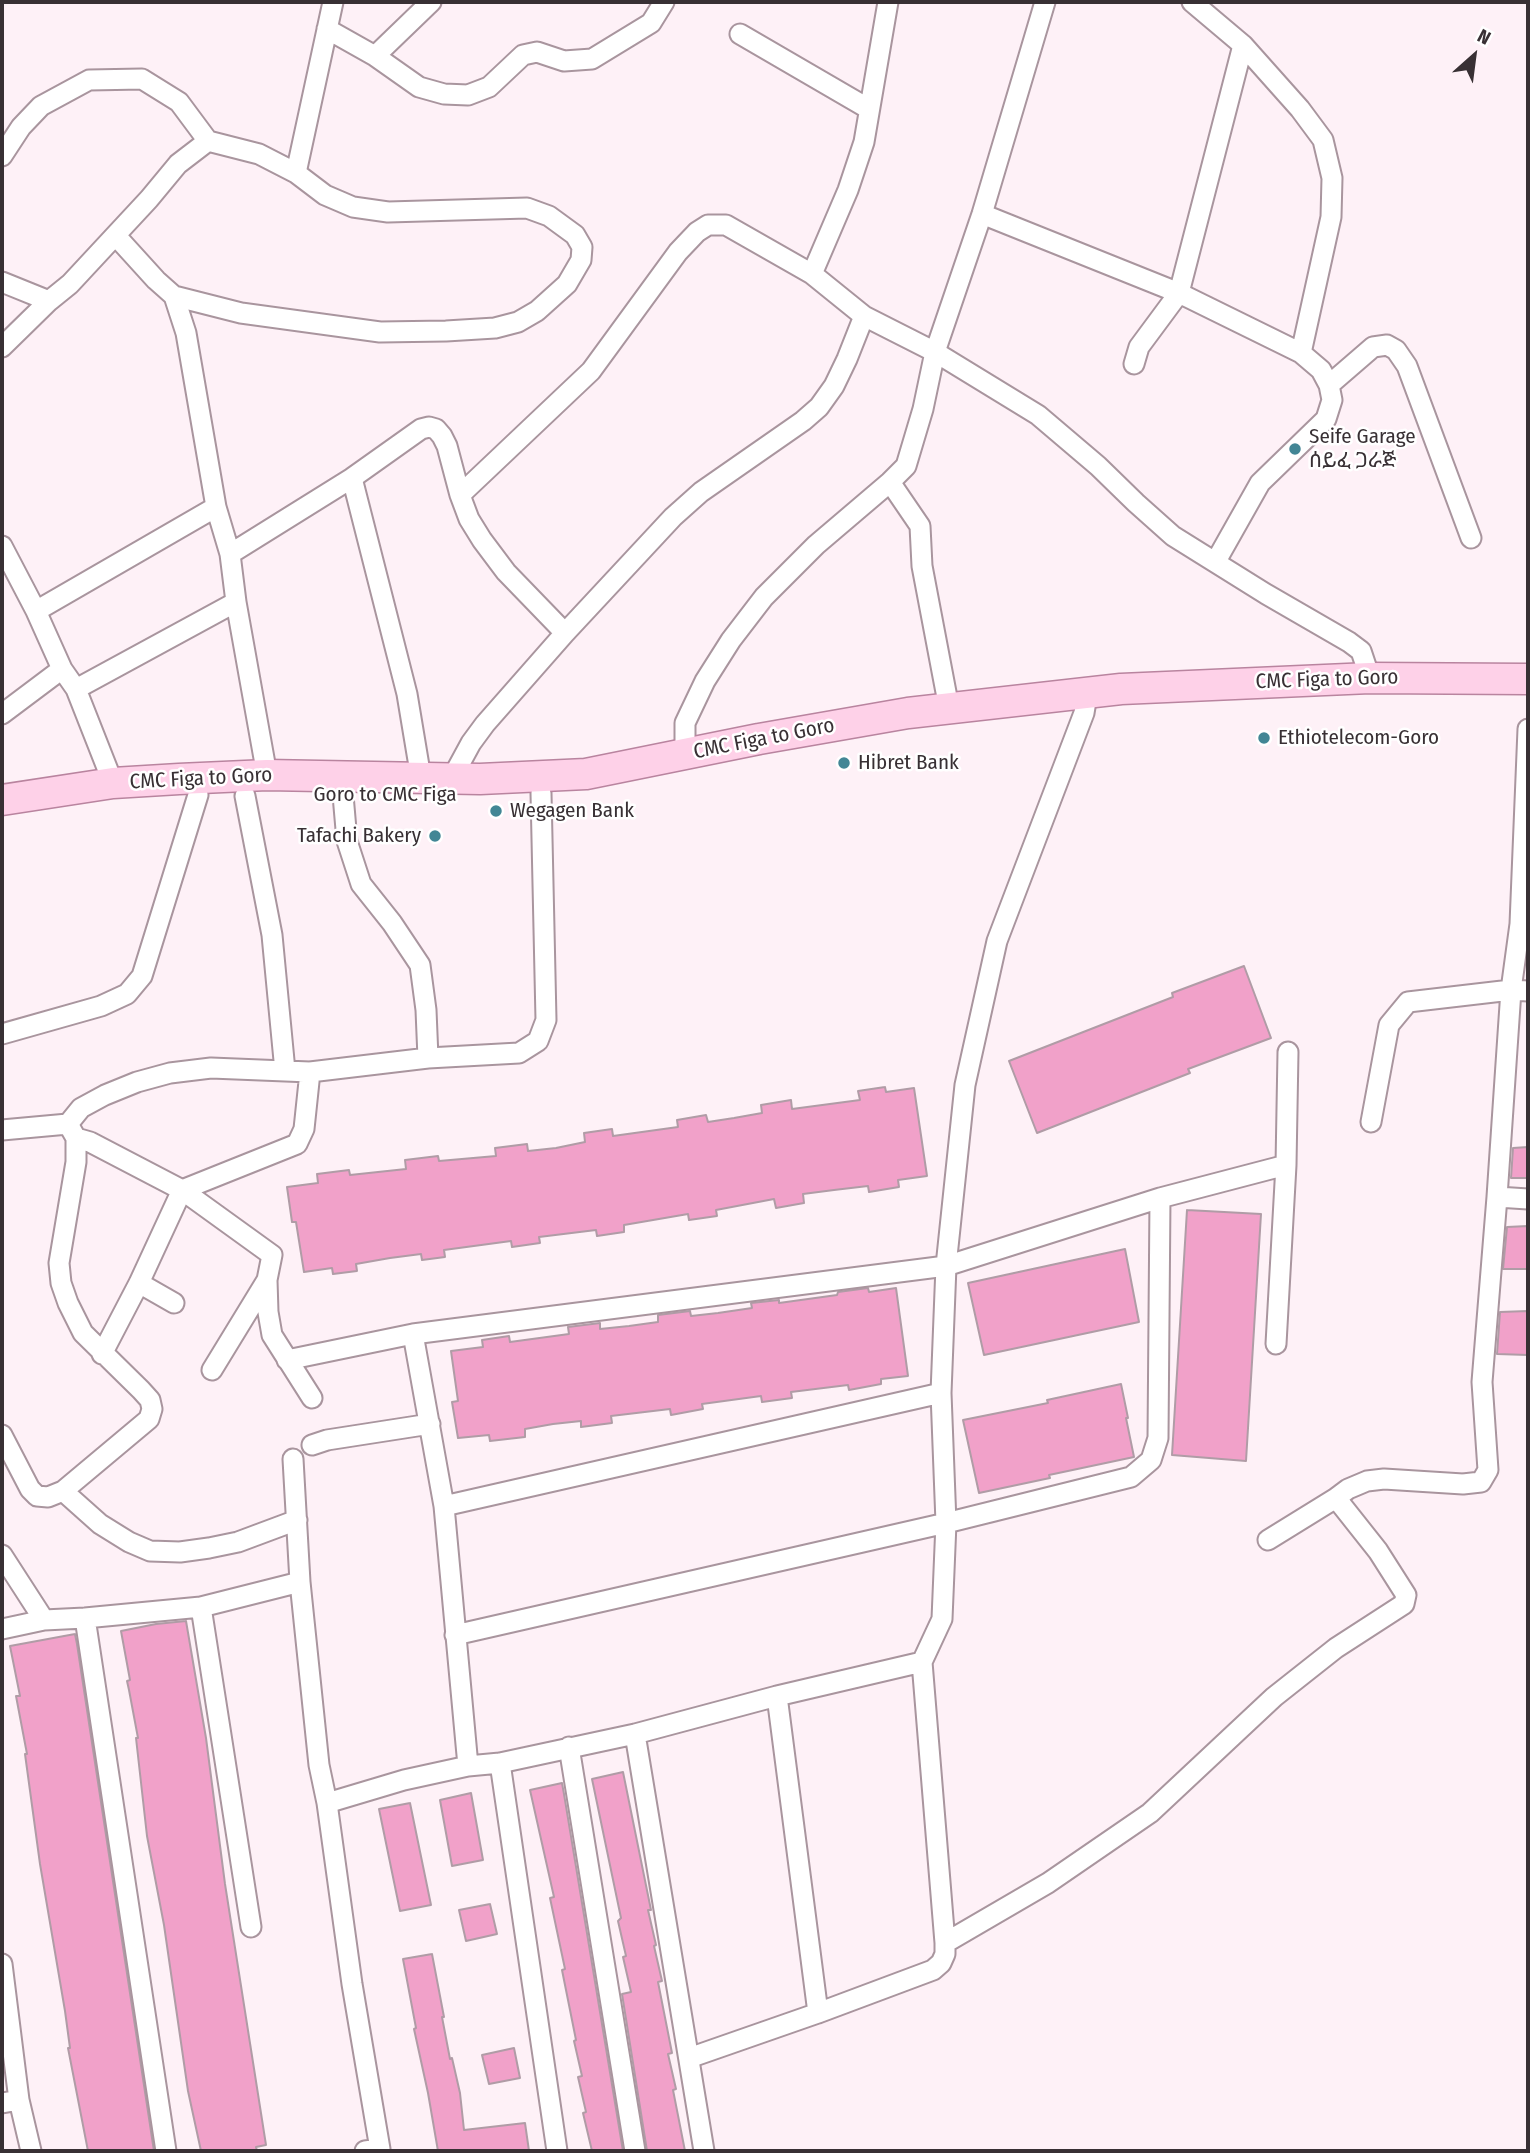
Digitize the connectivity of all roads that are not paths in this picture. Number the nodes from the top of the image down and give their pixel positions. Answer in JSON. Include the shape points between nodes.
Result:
{"nodes":[{"id":1,"x":333,"y":2,"type":"edge"},
{"id":2,"x":431,"y":2,"type":"edge"},
{"id":3,"x":664,"y":2,"type":"edge"},
{"id":4,"x":888,"y":2,"type":"edge"},
{"id":5,"x":1045,"y":2,"type":"edge"},
{"id":6,"x":1192,"y":2,"type":"edge"},
{"id":7,"x":327,"y":29,"type":"junction"},
{"id":8,"x":740,"y":34,"type":"dead end"},
{"id":9,"x":1243,"y":45,"type":"junction"},
{"id":10,"x":375,"y":56,"type":"junction"},
{"id":11,"x":869,"y":109,"type":"junction"},
{"id":12,"x":208,"y":141,"type":"junction"},
{"id":13,"x":2,"y":156,"type":"edge"},
{"id":14,"x":296,"y":173,"type":"junction"},
{"id":15,"x":982,"y":214,"type":"junction"},
{"id":16,"x":116,"y":236,"type":"junction"},
{"id":17,"x":812,"y":274,"type":"junction"},
{"id":18,"x":2,"y":282,"type":"edge"},
{"id":19,"x":1179,"y":293,"type":"junction"},
{"id":20,"x":174,"y":296,"type":"junction"},
{"id":21,"x":49,"y":301,"type":"junction"},
{"id":22,"x":864,"y":316,"type":"junction"},
{"id":23,"x":2,"y":347,"type":"edge"},
{"id":24,"x":935,"y":352,"type":"junction"},
{"id":25,"x":1301,"y":353,"type":"junction"},
{"id":26,"x":1134,"y":364,"type":"dead end"},
{"id":27,"x":1329,"y":386,"type":"junction"},
{"id":28,"x":352,"y":478,"type":"junction"},
{"id":29,"x":890,"y":482,"type":"junction"},
{"id":30,"x":460,"y":495,"type":"junction"},
{"id":31,"x":216,"y":507,"type":"junction"},
{"id":32,"x":1471,"y":538,"type":"dead end"},
{"id":33,"x":2,"y":546,"type":"edge"},
{"id":34,"x":230,"y":554,"type":"junction"},
{"id":35,"x":1216,"y":561,"type":"junction"},
{"id":36,"x":236,"y":602,"type":"junction"},
{"id":37,"x":36,"y":611,"type":"junction"},
{"id":38,"x":565,"y":633,"type":"junction"},
{"id":39,"x":62,"y":669,"type":"junction"},
{"id":40,"x":1370,"y":678,"type":"junction"},
{"id":41,"x":1528,"y":679,"type":"edge"},
{"id":42,"x":76,"y":690,"type":"junction"},
{"id":43,"x":1528,"y":694,"type":"edge"},
{"id":44,"x":1085,"y":704,"type":"junction"},
{"id":45,"x":948,"y":708,"type":"junction"},
{"id":46,"x":2,"y":714,"type":"edge"},
{"id":47,"x":1528,"y":729,"type":"edge"},
{"id":48,"x":685,"y":755,"type":"junction"},
{"id":49,"x":267,"y":775,"type":"junction"},
{"id":50,"x":421,"y":778,"type":"junction"},
{"id":51,"x":452,"y":778,"type":"junction"},
{"id":52,"x":113,"y":783,"type":"junction"},
{"id":53,"x":541,"y":793,"type":"junction"},
{"id":54,"x":343,"y":794,"type":"junction"},
{"id":55,"x":198,"y":795,"type":"junction"},
{"id":56,"x":245,"y":796,"type":"junction"},
{"id":57,"x":2,"y":800,"type":"edge"},
{"id":58,"x":2,"y":815,"type":"edge"},
{"id":59,"x":1524,"y":924,"type":"edge"},
{"id":60,"x":1519,"y":991,"type":"edge"},
{"id":61,"x":2,"y":1034,"type":"edge"},
{"id":62,"x":1289,"y":1052,"type":"dead end"},
{"id":63,"x":428,"y":1058,"type":"junction"},
{"id":64,"x":285,"y":1071,"type":"junction"},
{"id":65,"x":310,"y":1072,"type":"junction"},
{"id":66,"x":1371,"y":1122,"type":"dead end"},
{"id":67,"x":2,"y":1130,"type":"edge"},
{"id":68,"x":72,"y":1131,"type":"junction"},
{"id":69,"x":1286,"y":1165,"type":"junction"},
{"id":70,"x":182,"y":1190,"type":"junction"},
{"id":71,"x":1497,"y":1197,"type":"junction"},
{"id":72,"x":1160,"y":1198,"type":"junction"},
{"id":73,"x":1528,"y":1199,"type":"edge"},
{"id":74,"x":946,"y":1266,"type":"junction"},
{"id":75,"x":267,"y":1280,"type":"junction"},
{"id":76,"x":139,"y":1283,"type":"junction"},
{"id":77,"x":174,"y":1303,"type":"dead end"},
{"id":78,"x":413,"y":1334,"type":"junction"},
{"id":79,"x":1276,"y":1345,"type":"dead end"},
{"id":80,"x":102,"y":1354,"type":"junction"},
{"id":81,"x":287,"y":1360,"type":"junction"},
{"id":82,"x":212,"y":1370,"type":"dead end"},
{"id":83,"x":941,"y":1393,"type":"junction"},
{"id":84,"x":312,"y":1398,"type":"dead end"},
{"id":85,"x":430,"y":1424,"type":"junction"},
{"id":86,"x":2,"y":1435,"type":"edge"},
{"id":87,"x":312,"y":1446,"type":"dead end"},
{"id":88,"x":293,"y":1460,"type":"dead end"},
{"id":89,"x":63,"y":1492,"type":"junction"},
{"id":90,"x":1336,"y":1498,"type":"junction"},
{"id":91,"x":444,"y":1506,"type":"junction"},
{"id":92,"x":297,"y":1520,"type":"junction"},
{"id":93,"x":946,"y":1523,"type":"junction"},
{"id":94,"x":1268,"y":1540,"type":"dead end"},
{"id":95,"x":2,"y":1555,"type":"edge"},
{"id":96,"x":300,"y":1582,"type":"junction"},
{"id":97,"x":201,"y":1606,"type":"junction"},
{"id":98,"x":85,"y":1619,"type":"junction"},
{"id":99,"x":44,"y":1620,"type":"junction"},
{"id":100,"x":2,"y":1629,"type":"edge"},
{"id":101,"x":455,"y":1635,"type":"junction"},
{"id":102,"x":922,"y":1662,"type":"junction"},
{"id":103,"x":777,"y":1696,"type":"junction"},
{"id":104,"x":635,"y":1734,"type":"junction"},
{"id":105,"x":569,"y":1747,"type":"junction"},
{"id":106,"x":500,"y":1763,"type":"junction"},
{"id":107,"x":468,"y":1766,"type":"junction"},
{"id":108,"x":327,"y":1803,"type":"junction"},
{"id":109,"x":251,"y":1927,"type":"dead end"},
{"id":110,"x":945,"y":1943,"type":"junction"},
{"id":111,"x":2,"y":1971,"type":"edge"},
{"id":112,"x":818,"y":2014,"type":"junction"},
{"id":113,"x":689,"y":2058,"type":"junction"},
{"id":114,"x":10,"y":2102,"type":"edge"},
{"id":115,"x":375,"y":2150,"type":"edge"},
{"id":116,"x":31,"y":2151,"type":"edge"},
{"id":117,"x":166,"y":2151,"type":"edge"},
{"id":118,"x":557,"y":2151,"type":"edge"},
{"id":119,"x":635,"y":2151,"type":"edge"},
{"id":120,"x":704,"y":2151,"type":"edge"}],
"edges":[{"from":1,"to":7,"type":"street"},
{"from":2,"to":10,"type":"street"},
{"from":3,"to":10,"type":"street","via":[[651,23],[592,59],[564,61],[537,52],[523,55],[489,87],[468,95],[419,87]]},
{"from":4,"to":11,"type":"street"},
{"from":5,"to":15,"type":"street"},
{"from":6,"to":9,"type":"street"},
{"from":7,"to":10,"type":"street"},
{"from":7,"to":14,"type":"street"},
{"from":8,"to":11,"type":"street"},
{"from":9,"to":19,"type":"street"},
{"from":9,"to":25,"type":"street","via":[[1323,139],[1332,178],[1331,217]]},
{"from":11,"to":17,"type":"street","via":[[848,190]]},
{"from":12,"to":13,"type":"street","via":[[179,102],[142,79],[89,80],[41,106]]},
{"from":12,"to":14,"type":"street","via":[[259,153]]},
{"from":12,"to":16,"type":"street","via":[[178,164]]},
{"from":14,"to":20,"type":"street","via":[[325,195],[353,207],[388,212],[527,208],[549,216],[575,236],[582,247],[582,260],[567,284],[537,311],[495,328],[380,332],[241,313]]},
{"from":15,"to":19,"type":"street"},
{"from":15,"to":24,"type":"street"},
{"from":16,"to":20,"type":"street"},
{"from":16,"to":21,"type":"street"},
{"from":17,"to":22,"type":"street"},
{"from":17,"to":30,"type":"street","via":[[726,225],[708,225],[678,252],[591,371]]},
{"from":18,"to":21,"type":"street"},
{"from":19,"to":25,"type":"street"},
{"from":19,"to":26,"type":"street","via":[[1139,347]]},
{"from":20,"to":31,"type":"street","via":[[186,333]]},
{"from":21,"to":23,"type":"street"},
{"from":22,"to":24,"type":"street"},
{"from":22,"to":38,"type":"street","via":[[843,368],[819,407],[701,492]]},
{"from":24,"to":29,"type":"street","via":[[913,446],[906,466]]},
{"from":24,"to":35,"type":"street","via":[[1038,415],[1173,536]]},
{"from":25,"to":27,"type":"street","via":[[1321,370]]},
{"from":27,"to":32,"type":"street","via":[[1373,347],[1387,345],[1396,350],[1407,366]]},
{"from":27,"to":35,"type":"street","via":[[1332,400],[1326,419],[1260,484]]},
{"from":28,"to":30,"type":"street","via":[[429,427],[436,429],[447,446]]},
{"from":28,"to":34,"type":"street"},
{"from":28,"to":50,"type":"street","via":[[407,694]]},
{"from":29,"to":45,"type":"street","via":[[920,526],[922,566]]},
{"from":29,"to":48,"type":"street","via":[[816,545],[764,597],[731,640],[685,723]]},
{"from":30,"to":38,"type":"street","via":[[469,519],[506,572]]},
{"from":31,"to":34,"type":"street"},
{"from":31,"to":37,"type":"street"},
{"from":33,"to":37,"type":"street"},
{"from":34,"to":36,"type":"street"},
{"from":35,"to":40,"type":"street","via":[[1349,642],[1361,652]]},
{"from":36,"to":42,"type":"street"},
{"from":36,"to":49,"type":"street"},
{"from":37,"to":39,"type":"street"},
{"from":38,"to":51,"type":"street","via":[[485,724]]},
{"from":39,"to":42,"type":"street"},
{"from":39,"to":46,"type":"street"},
{"from":40,"to":41,"type":"main road","name":"CMC Figa to Goro"},
{"from":40,"to":44,"type":"main road","name":"CMC Figa to Goro","via":[[1121,690]]},
{"from":42,"to":52,"type":"street"},
{"from":43,"to":44,"type":"main road"},
{"from":44,"to":45,"type":"main road","name":"CMC Figa to Goro"},
{"from":44,"to":53,"type":"main road","name":"Goro to CMC Figa","via":[[1071,711],[906,730]]},
{"from":44,"to":74,"type":"street","via":[[997,941],[965,1085]]},
{"from":45,"to":48,"type":"main road","name":"CMC Figa to Goro"},
{"from":47,"to":59,"type":"street"},
{"from":48,"to":51,"type":"main road","name":"CMC Figa to Goro","via":[[586,774]]},
{"from":49,"to":50,"type":"main road","name":"CMC Figa to Goro"},
{"from":49,"to":52,"type":"main road","name":"CMC Figa to Goro"},
{"from":50,"to":51,"type":"main road","name":"CMC Figa to Goro"},
{"from":52,"to":57,"type":"main road","name":"CMC Figa to Goro"},
{"from":53,"to":54,"type":"main road","name":"Goro to CMC Figa"},
{"from":53,"to":63,"type":"street","via":[[546,1020],[538,1041],[519,1053]]},
{"from":54,"to":56,"type":"main road","name":"Goro to CMC Figa"},
{"from":54,"to":63,"type":"street","via":[[347,841],[361,884],[420,965]]},
{"from":55,"to":56,"type":"main road","name":"Goro to CMC Figa"},
{"from":55,"to":58,"type":"main road","name":"Goro to CMC Figa","via":[[110,799]]},
{"from":55,"to":61,"type":"street","via":[[142,976],[127,994],[101,1006]]},
{"from":56,"to":64,"type":"street","via":[[272,935]]},
{"from":59,"to":60,"type":"street"},
{"from":60,"to":66,"type":"street","via":[[1408,1002],[1389,1025]]},
{"from":60,"to":71,"type":"street"},
{"from":62,"to":69,"type":"street"},
{"from":63,"to":65,"type":"street"},
{"from":64,"to":65,"type":"street"},
{"from":64,"to":68,"type":"street","via":[[211,1068],[137,1082],[81,1108]]},
{"from":65,"to":70,"type":"street","via":[[304,1129],[297,1144]]},
{"from":67,"to":68,"type":"street"},
{"from":68,"to":70,"type":"street"},
{"from":68,"to":80,"type":"street","via":[[76,1162],[59,1263],[61,1283],[83,1333]]},
{"from":69,"to":72,"type":"street"},
{"from":69,"to":79,"type":"street"},
{"from":70,"to":75,"type":"street","via":[[272,1255]]},
{"from":70,"to":76,"type":"street"},
{"from":71,"to":73,"type":"street"},
{"from":71,"to":90,"type":"street","via":[[1482,1382],[1488,1470],[1480,1482],[1367,1481]]},
{"from":72,"to":74,"type":"street"},
{"from":72,"to":93,"type":"street","via":[[1158,1438],[1151,1460],[1131,1477]]},
{"from":74,"to":78,"type":"street"},
{"from":74,"to":83,"type":"street"},
{"from":75,"to":81,"type":"street","via":[[272,1335]]},
{"from":75,"to":82,"type":"street"},
{"from":76,"to":77,"type":"street"},
{"from":76,"to":80,"type":"street"},
{"from":78,"to":81,"type":"street"},
{"from":78,"to":85,"type":"street"},
{"from":80,"to":89,"type":"street","via":[[141,1390],[152,1409],[149,1419]]},
{"from":81,"to":84,"type":"street"},
{"from":83,"to":91,"type":"street"},
{"from":83,"to":93,"type":"street"},
{"from":85,"to":87,"type":"street"},
{"from":85,"to":91,"type":"street"},
{"from":86,"to":89,"type":"street","via":[[37,1496]]},
{"from":88,"to":92,"type":"street"},
{"from":89,"to":92,"type":"street","via":[[100,1524],[150,1551],[180,1552],[238,1542]]},
{"from":90,"to":94,"type":"street"},
{"from":90,"to":110,"type":"street","via":[[1384,1560],[1406,1595],[1405,1604],[1336,1648],[1274,1697],[1150,1812],[1048,1883]]},
{"from":91,"to":101,"type":"street"},
{"from":92,"to":96,"type":"street"},
{"from":93,"to":101,"type":"street"},
{"from":93,"to":102,"type":"street","via":[[942,1619]]},
{"from":95,"to":99,"type":"street"},
{"from":96,"to":97,"type":"street"},
{"from":96,"to":108,"type":"street"},
{"from":97,"to":98,"type":"street"},
{"from":97,"to":109,"type":"street"},
{"from":98,"to":99,"type":"street"},
{"from":98,"to":117,"type":"street"},
{"from":99,"to":100,"type":"street"},
{"from":101,"to":107,"type":"street"},
{"from":102,"to":103,"type":"street"},
{"from":102,"to":110,"type":"street"},
{"from":103,"to":104,"type":"street"},
{"from":103,"to":112,"type":"street"},
{"from":104,"to":105,"type":"street"},
{"from":104,"to":113,"type":"street"},
{"from":105,"to":106,"type":"street"},
{"from":105,"to":119,"type":"street"},
{"from":106,"to":107,"type":"street"},
{"from":106,"to":118,"type":"street"},
{"from":107,"to":108,"type":"street"},
{"from":108,"to":115,"type":"street"},
{"from":110,"to":112,"type":"street","via":[[945,1954],[933,1970]]},
{"from":111,"to":114,"type":"street"},
{"from":112,"to":113,"type":"street"},
{"from":113,"to":120,"type":"street"},
{"from":114,"to":116,"type":"street"}]}
